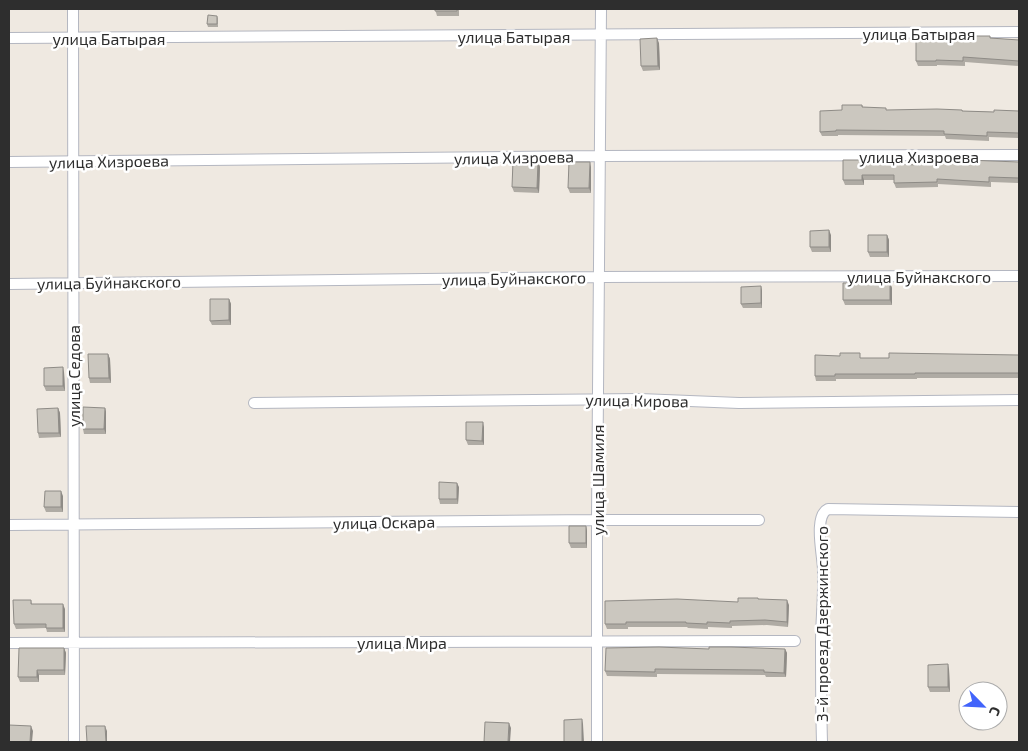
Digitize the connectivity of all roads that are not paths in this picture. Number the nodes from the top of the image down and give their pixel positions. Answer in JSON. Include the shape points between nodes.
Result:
{"nodes":[{"id":1,"x":73,"y":9,"type":"edge"},
{"id":2,"x":601,"y":9,"type":"edge"},
{"id":3,"x":1019,"y":32,"type":"edge"},
{"id":4,"x":600,"y":36,"type":"junction"},
{"id":5,"x":9,"y":38,"type":"edge"},
{"id":6,"x":73,"y":38,"type":"junction"},
{"id":7,"x":1019,"y":155,"type":"edge"},
{"id":8,"x":601,"y":156,"type":"junction"},
{"id":9,"x":73,"y":161,"type":"junction"},
{"id":10,"x":9,"y":162,"type":"edge"},
{"id":11,"x":1019,"y":276,"type":"edge"},
{"id":12,"x":599,"y":277,"type":"junction"},
{"id":13,"x":73,"y":282,"type":"junction"},
{"id":14,"x":9,"y":284,"type":"edge"},
{"id":15,"x":598,"y":400,"type":"junction"},
{"id":16,"x":1019,"y":400,"type":"edge"},
{"id":17,"x":254,"y":403,"type":"dead end"},
{"id":18,"x":1019,"y":512,"type":"edge"},
{"id":19,"x":596,"y":520,"type":"junction"},
{"id":20,"x":759,"y":520,"type":"dead end"},
{"id":21,"x":9,"y":525,"type":"edge"},
{"id":22,"x":74,"y":525,"type":"junction"},
{"id":23,"x":795,"y":641,"type":"dead end"},
{"id":24,"x":75,"y":642,"type":"junction"},
{"id":25,"x":598,"y":642,"type":"junction"},
{"id":26,"x":9,"y":643,"type":"edge"},
{"id":27,"x":74,"y":742,"type":"edge"},
{"id":28,"x":597,"y":742,"type":"edge"},
{"id":29,"x":822,"y":742,"type":"edge"}],
"edges":[{"from":1,"to":6,"type":"street","name":"улица Седова"},
{"from":2,"to":4,"type":"street","name":"улица Шамиля"},
{"from":3,"to":4,"type":"street","name":"улица Батырая"},
{"from":4,"to":6,"type":"street","name":"улица Батырая"},
{"from":4,"to":8,"type":"street","name":"улица Шамиля"},
{"from":5,"to":6,"type":"street","name":"улица Батырая"},
{"from":6,"to":9,"type":"street","name":"улица Седова"},
{"from":7,"to":8,"type":"street","name":"улица Хизроева"},
{"from":8,"to":9,"type":"street","name":"улица Хизроева"},
{"from":8,"to":12,"type":"street","name":"улица Шамиля"},
{"from":9,"to":10,"type":"street","name":"улица Хизроева"},
{"from":9,"to":13,"type":"street","name":"улица Седова"},
{"from":11,"to":12,"type":"street","name":"улица Буйнакского"},
{"from":12,"to":13,"type":"street","name":"улица Буйнакского"},
{"from":12,"to":15,"type":"street","name":"улица Шамиля"},
{"from":13,"to":14,"type":"street","name":"улица Буйнакского"},
{"from":13,"to":22,"type":"street","name":"улица Седова"},
{"from":15,"to":16,"type":"street","name":"улица Кирова","via":[[739,403]]},
{"from":15,"to":17,"type":"street","name":"улица Кирова"},
{"from":15,"to":19,"type":"street","name":"улица Шамиля"},
{"from":18,"to":29,"type":"street","name":"3-й проезд Дзержинского","via":[[828,509],[822,514]]},
{"from":19,"to":20,"type":"street","name":"улица Оскара"},
{"from":19,"to":22,"type":"street","name":"улица Оскара"},
{"from":19,"to":25,"type":"street","name":"улица Шамиля"},
{"from":21,"to":22,"type":"street","name":"улица Оскара"},
{"from":22,"to":24,"type":"street","name":"улица Седова"},
{"from":23,"to":25,"type":"street","name":"улица Мира"},
{"from":24,"to":25,"type":"street","name":"улица Мира"},
{"from":24,"to":26,"type":"street","name":"улица Мира"},
{"from":24,"to":27,"type":"street","name":"улица Седова"},
{"from":25,"to":28,"type":"street","name":"улица Шамиля"}]}
